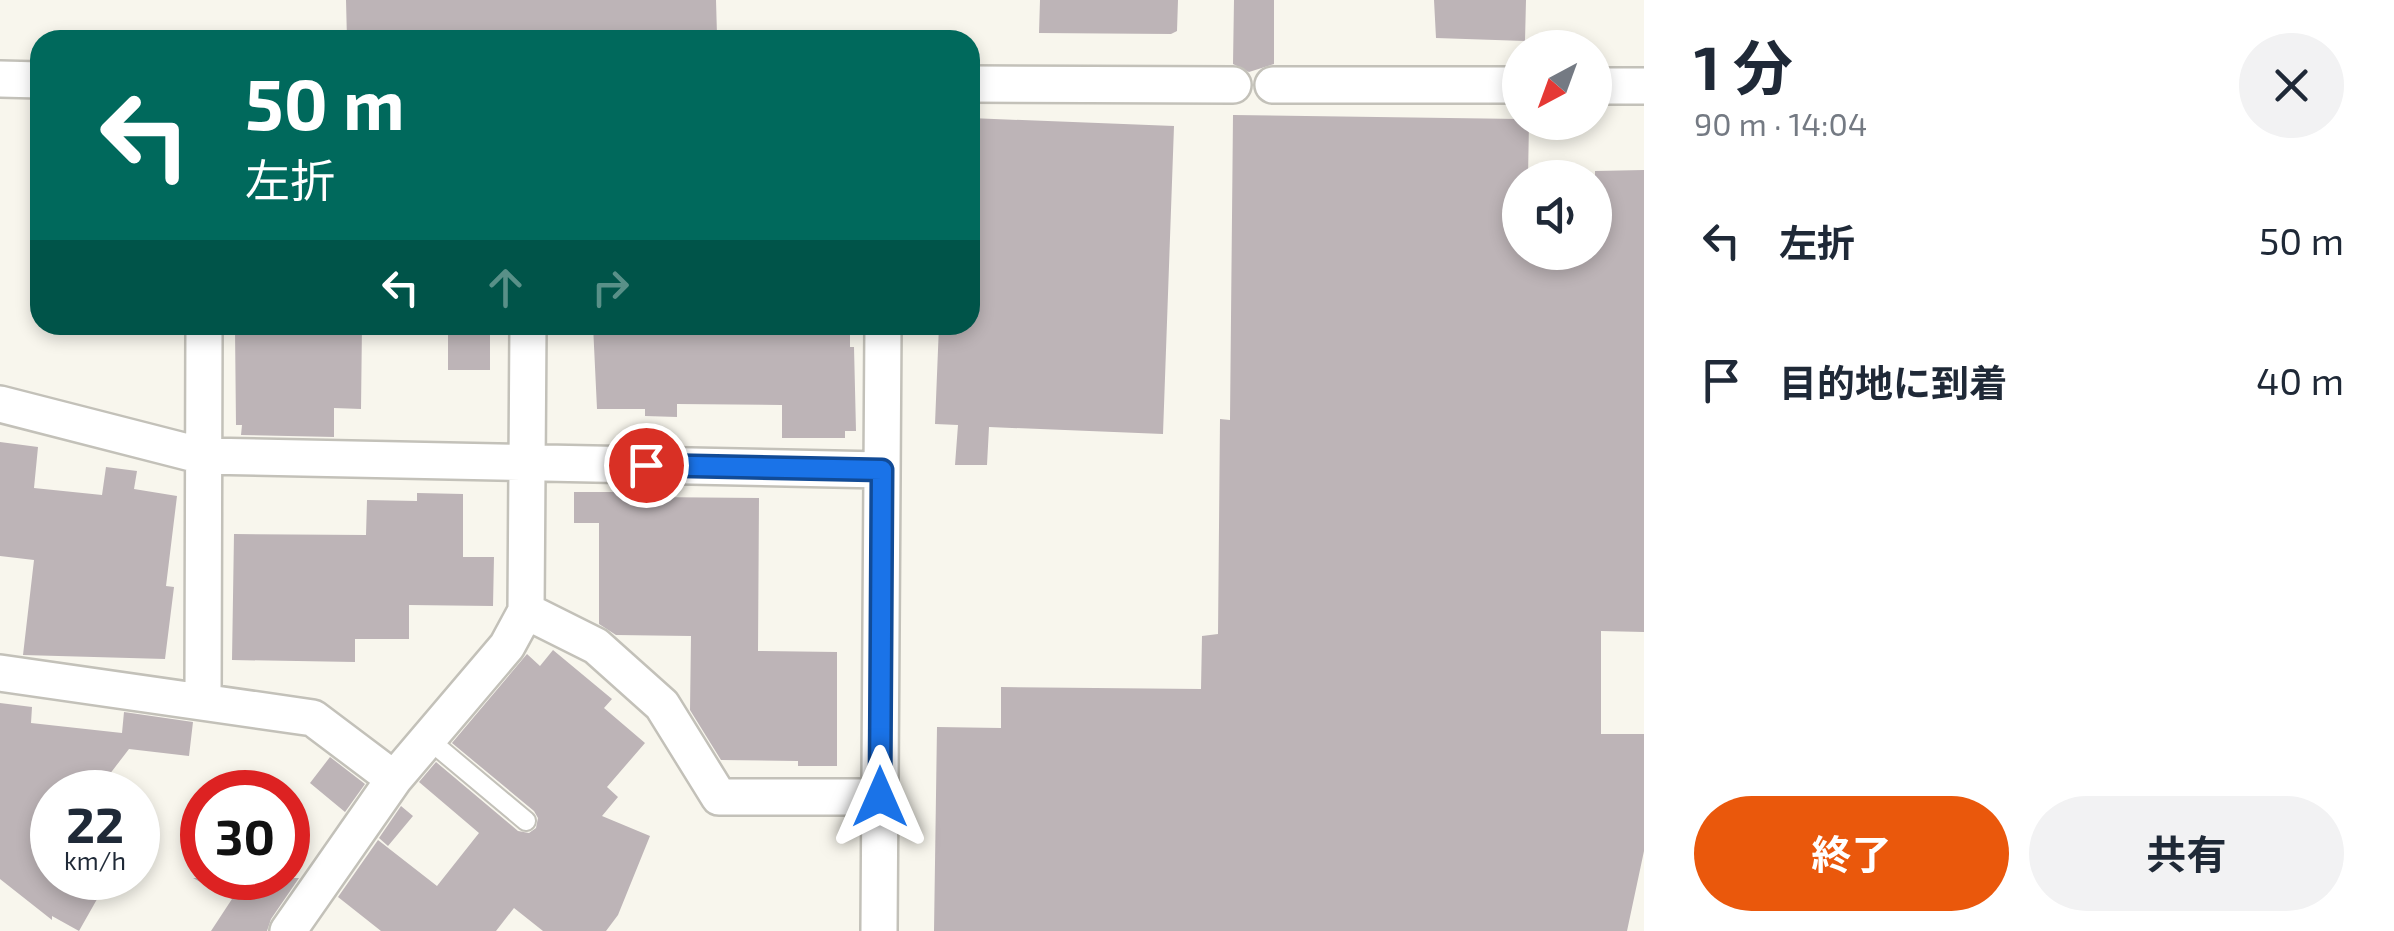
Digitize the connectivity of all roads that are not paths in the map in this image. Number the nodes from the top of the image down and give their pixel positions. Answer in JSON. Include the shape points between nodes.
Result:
{"nodes":[{"id":1,"x":0,"y":79,"type":"edge"},
{"id":2,"x":30,"y":80,"type":"edge"},
{"id":3,"x":980,"y":84,"type":"edge"},
{"id":4,"x":1233,"y":85,"type":"dead end"},
{"id":5,"x":1274,"y":85,"type":"dead end"},
{"id":6,"x":1502,"y":85,"type":"edge"},
{"id":7,"x":1612,"y":86,"type":"edge"},
{"id":8,"x":1644,"y":86,"type":"edge"},
{"id":9,"x":204,"y":335,"type":"edge"},
{"id":10,"x":528,"y":335,"type":"edge"},
{"id":11,"x":883,"y":335,"type":"edge"},
{"id":12,"x":0,"y":404,"type":"edge"},
{"id":13,"x":204,"y":456,"type":"junction"},
{"id":14,"x":527,"y":462,"type":"junction"},
{"id":15,"x":882,"y":470,"type":"junction"},
{"id":16,"x":526,"y":611,"type":"junction"},
{"id":17,"x":0,"y":674,"type":"edge"},
{"id":18,"x":203,"y":702,"type":"junction"},
{"id":19,"x":428,"y":739,"type":"junction"},
{"id":20,"x":394,"y":779,"type":"junction"},
{"id":21,"x":880,"y":797,"type":"junction"},
{"id":22,"x":526,"y":821,"type":"dead end"},
{"id":23,"x":288,"y":931,"type":"edge"},
{"id":24,"x":878,"y":931,"type":"edge"}],
"edges":[{"from":1,"to":2,"type":"street"},
{"from":3,"to":4,"type":"street"},
{"from":5,"to":6,"type":"street"},
{"from":7,"to":8,"type":"street"},
{"from":9,"to":13,"type":"street"},
{"from":10,"to":14,"type":"street"},
{"from":11,"to":15,"type":"street"},
{"from":12,"to":13,"type":"street"},
{"from":13,"to":14,"type":"street"},
{"from":13,"to":18,"type":"street"},
{"from":14,"to":15,"type":"street"},
{"from":14,"to":16,"type":"street"},
{"from":15,"to":21,"type":"street"},
{"from":16,"to":19,"type":"street","via":[[508,646]]},
{"from":16,"to":21,"type":"street","via":[[596,646],[662,705],[718,797]]},
{"from":17,"to":18,"type":"street"},
{"from":18,"to":20,"type":"street","via":[[313,718]]},
{"from":19,"to":20,"type":"street"},
{"from":19,"to":22,"type":"lane"},
{"from":20,"to":23,"type":"street"},
{"from":21,"to":24,"type":"street"}]}
